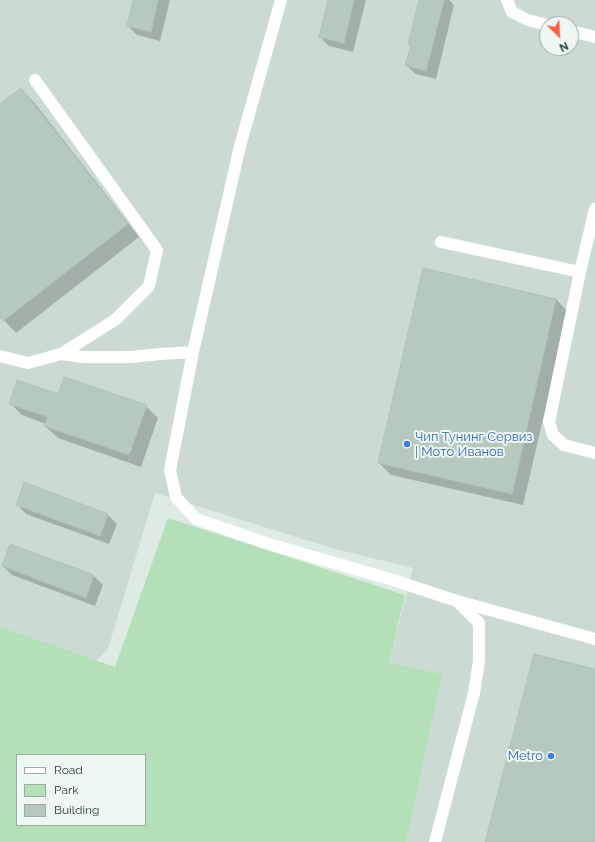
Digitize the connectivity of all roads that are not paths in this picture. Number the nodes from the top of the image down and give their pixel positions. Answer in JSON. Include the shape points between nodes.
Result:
{"nodes":[{"id":1,"x":280,"y":0,"type":"edge"},
{"id":2,"x":507,"y":0,"type":"edge"},
{"id":3,"x":539,"y":23,"type":"edge"},
{"id":4,"x":579,"y":33,"type":"edge"},
{"id":5,"x":595,"y":37,"type":"edge"},
{"id":6,"x":36,"y":80,"type":"dead end"},
{"id":7,"x":595,"y":210,"type":"edge"},
{"id":8,"x":440,"y":242,"type":"dead end"},
{"id":9,"x":580,"y":272,"type":"junction"},
{"id":10,"x":193,"y":352,"type":"junction"},
{"id":11,"x":61,"y":354,"type":"junction"},
{"id":12,"x":0,"y":356,"type":"edge"},
{"id":13,"x":595,"y":453,"type":"edge"},
{"id":14,"x":457,"y":601,"type":"junction"},
{"id":15,"x":595,"y":639,"type":"edge"},
{"id":16,"x":435,"y":842,"type":"edge"}],
"edges":[{"from":1,"to":10,"type":"lane","via":[[240,146]]},
{"from":2,"to":3,"type":"lane","via":[[512,12]]},
{"from":4,"to":5,"type":"lane"},
{"from":6,"to":11,"type":"lane","via":[[157,250],[149,286],[115,320]]},
{"from":7,"to":9,"type":"lane"},
{"from":8,"to":9,"type":"lane"},
{"from":9,"to":13,"type":"lane","via":[[549,422],[553,435],[564,445]]},
{"from":10,"to":11,"type":"lane","via":[[131,357],[83,357]]},
{"from":10,"to":14,"type":"lane","via":[[170,470],[176,497],[196,519]]},
{"from":11,"to":12,"type":"lane","via":[[28,363]]},
{"from":14,"to":15,"type":"lane"},
{"from":14,"to":16,"type":"lane","via":[[479,623],[479,661],[474,693]]}]}
